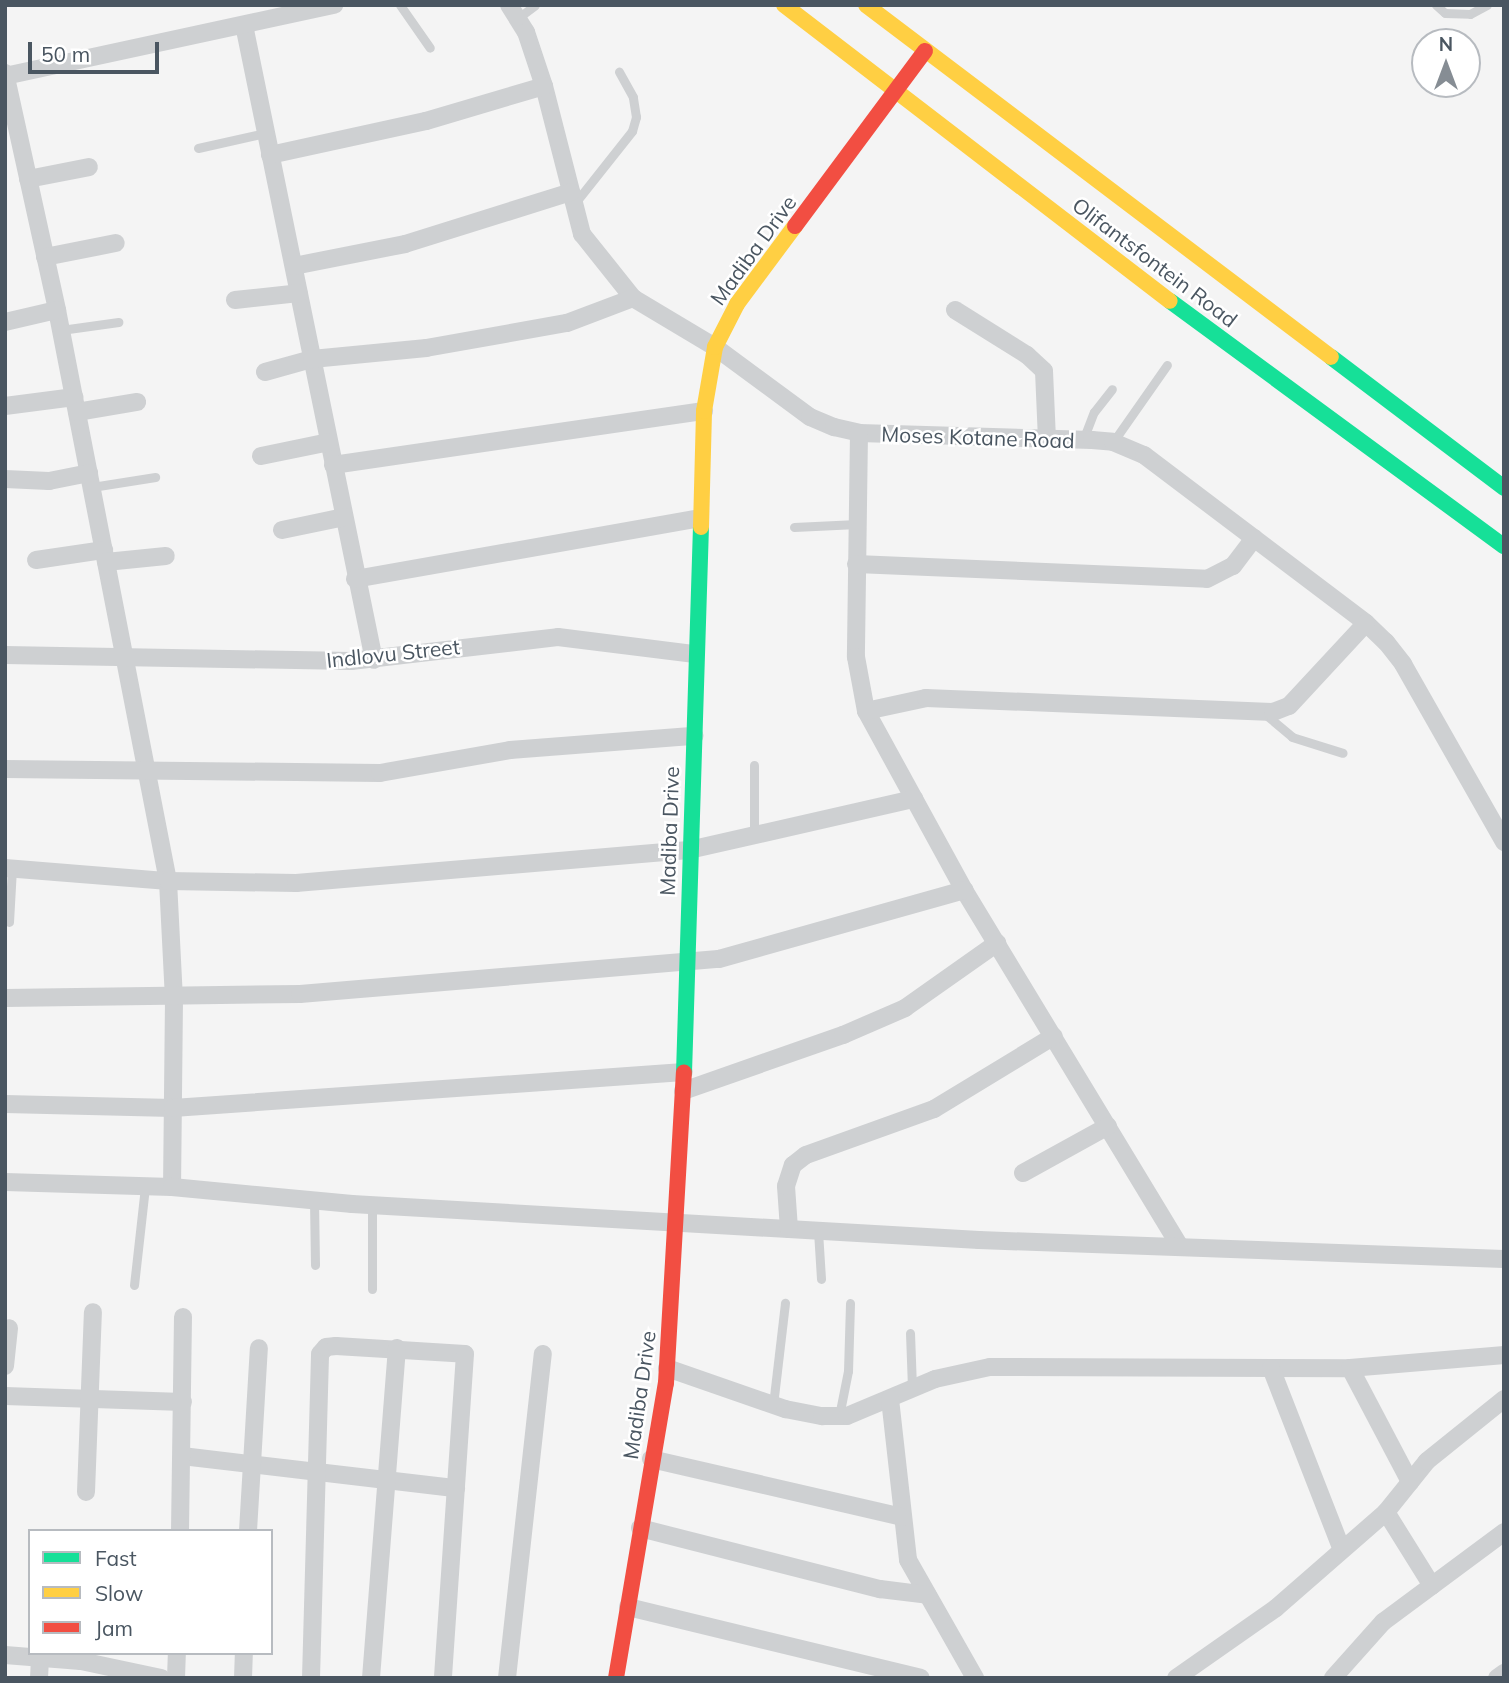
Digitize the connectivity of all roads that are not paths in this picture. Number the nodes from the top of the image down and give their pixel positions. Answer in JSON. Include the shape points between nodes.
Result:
{"nodes":[{"id":1,"x":334,"y":5,"type":"edge"},
{"id":2,"x":400,"y":5,"type":"edge"},
{"id":3,"x":535,"y":5,"type":"edge"},
{"id":4,"x":785,"y":5,"type":"edge"},
{"id":5,"x":866,"y":5,"type":"edge"},
{"id":6,"x":1436,"y":5,"type":"edge"},
{"id":7,"x":1487,"y":5,"type":"edge"},
{"id":8,"x":513,"y":12,"type":"edge"},
{"id":9,"x":244,"y":25,"type":"junction"},
{"id":10,"x":430,"y":48,"type":"dead end"},
{"id":11,"x":925,"y":51,"type":"junction"},
{"id":12,"x":619,"y":72,"type":"dead end"},
{"id":13,"x":5,"y":75,"type":"edge"},
{"id":14,"x":544,"y":86,"type":"junction"},
{"id":15,"x":898,"y":91,"type":"junction"},
{"id":16,"x":265,"y":132,"type":"junction"},
{"id":17,"x":198,"y":148,"type":"dead end"},
{"id":18,"x":270,"y":155,"type":"junction"},
{"id":19,"x":89,"y":167,"type":"dead end"},
{"id":20,"x":28,"y":179,"type":"junction"},
{"id":21,"x":573,"y":198,"type":"junction"},
{"id":22,"x":117,"y":243,"type":"dead end"},
{"id":23,"x":45,"y":257,"type":"junction"},
{"id":24,"x":294,"y":266,"type":"junction"},
{"id":25,"x":299,"y":293,"type":"junction"},
{"id":26,"x":633,"y":298,"type":"junction"},
{"id":27,"x":235,"y":300,"type":"dead end"},
{"id":28,"x":57,"y":310,"type":"junction"},
{"id":29,"x":956,"y":310,"type":"dead end"},
{"id":30,"x":118,"y":321,"type":"dead end"},
{"id":31,"x":5,"y":322,"type":"edge"},
{"id":32,"x":61,"y":330,"type":"junction"},
{"id":33,"x":715,"y":347,"type":"junction"},
{"id":34,"x":312,"y":359,"type":"junction"},
{"id":35,"x":1167,"y":365,"type":"dead end"},
{"id":36,"x":265,"y":372,"type":"dead end"},
{"id":37,"x":1112,"y":389,"type":"dead end"},
{"id":38,"x":137,"y":402,"type":"dead end"},
{"id":39,"x":75,"y":404,"type":"junction"},
{"id":40,"x":5,"y":406,"type":"edge"},
{"id":41,"x":704,"y":411,"type":"junction"},
{"id":42,"x":859,"y":433,"type":"junction"},
{"id":43,"x":1047,"y":439,"type":"junction"},
{"id":44,"x":1083,"y":440,"type":"junction"},
{"id":45,"x":329,"y":442,"type":"junction"},
{"id":46,"x":1113,"y":442,"type":"junction"},
{"id":47,"x":261,"y":456,"type":"dead end"},
{"id":48,"x":334,"y":465,"type":"junction"},
{"id":49,"x":155,"y":477,"type":"dead end"},
{"id":50,"x":5,"y":480,"type":"edge"},
{"id":51,"x":90,"y":480,"type":"junction"},
{"id":52,"x":1504,"y":488,"type":"edge"},
{"id":53,"x":344,"y":517,"type":"junction"},
{"id":54,"x":700,"y":518,"type":"junction"},
{"id":55,"x":857,"y":524,"type":"junction"},
{"id":56,"x":794,"y":527,"type":"dead end"},
{"id":57,"x":282,"y":530,"type":"dead end"},
{"id":58,"x":1254,"y":538,"type":"junction"},
{"id":59,"x":1504,"y":546,"type":"edge"},
{"id":60,"x":105,"y":556,"type":"junction"},
{"id":61,"x":166,"y":556,"type":"dead end"},
{"id":62,"x":36,"y":560,"type":"dead end"},
{"id":63,"x":856,"y":564,"type":"junction"},
{"id":64,"x":355,"y":579,"type":"junction"},
{"id":65,"x":1366,"y":623,"type":"junction"},
{"id":66,"x":695,"y":654,"type":"junction"},
{"id":67,"x":5,"y":655,"type":"edge"},
{"id":68,"x":125,"y":657,"type":"junction"},
{"id":69,"x":374,"y":660,"type":"junction"},
{"id":70,"x":866,"y":711,"type":"junction"},
{"id":71,"x":1264,"y":713,"type":"junction"},
{"id":72,"x":694,"y":736,"type":"junction"},
{"id":73,"x":1343,"y":753,"type":"dead end"},
{"id":74,"x":754,"y":765,"type":"dead end"},
{"id":75,"x":5,"y":768,"type":"edge"},
{"id":76,"x":146,"y":772,"type":"junction"},
{"id":77,"x":914,"y":799,"type":"junction"},
{"id":78,"x":754,"y":837,"type":"junction"},
{"id":79,"x":1504,"y":842,"type":"edge"},
{"id":80,"x":689,"y":850,"type":"junction"},
{"id":81,"x":9,"y":868,"type":"edge"},
{"id":82,"x":168,"y":881,"type":"junction"},
{"id":83,"x":964,"y":890,"type":"junction"},
{"id":84,"x":9,"y":922,"type":"dead end"},
{"id":85,"x":997,"y":943,"type":"junction"},
{"id":86,"x":687,"y":961,"type":"junction"},
{"id":87,"x":5,"y":998,"type":"edge"},
{"id":88,"x":174,"y":999,"type":"junction"},
{"id":89,"x":1054,"y":1036,"type":"junction"},
{"id":90,"x":684,"y":1072,"type":"junction"},
{"id":91,"x":683,"y":1091,"type":"junction"},
{"id":92,"x":5,"y":1104,"type":"edge"},
{"id":93,"x":173,"y":1108,"type":"junction"},
{"id":94,"x":1108,"y":1126,"type":"junction"},
{"id":95,"x":1023,"y":1173,"type":"dead end"},
{"id":96,"x":5,"y":1182,"type":"edge"},
{"id":97,"x":145,"y":1187,"type":"junction"},
{"id":98,"x":172,"y":1188,"type":"junction"},
{"id":99,"x":314,"y":1200,"type":"junction"},
{"id":100,"x":372,"y":1205,"type":"junction"},
{"id":101,"x":675,"y":1223,"type":"junction"},
{"id":102,"x":789,"y":1229,"type":"junction"},
{"id":103,"x":818,"y":1231,"type":"junction"},
{"id":104,"x":1180,"y":1247,"type":"junction"},
{"id":105,"x":1504,"y":1259,"type":"edge"},
{"id":106,"x":315,"y":1265,"type":"dead end"},
{"id":107,"x":821,"y":1279,"type":"dead end"},
{"id":108,"x":134,"y":1285,"type":"dead end"},
{"id":109,"x":372,"y":1289,"type":"dead end"},
{"id":110,"x":785,"y":1303,"type":"dead end"},
{"id":111,"x":850,"y":1303,"type":"dead end"},
{"id":112,"x":93,"y":1312,"type":"dead end"},
{"id":113,"x":183,"y":1317,"type":"dead end"},
{"id":114,"x":9,"y":1328,"type":"dead end"},
{"id":115,"x":910,"y":1333,"type":"dead end"},
{"id":116,"x":259,"y":1348,"type":"dead end"},
{"id":117,"x":397,"y":1348,"type":"junction"},
{"id":118,"x":542,"y":1354,"type":"dead end"},
{"id":119,"x":1504,"y":1355,"type":"edge"},
{"id":120,"x":5,"y":1366,"type":"edge"},
{"id":121,"x":667,"y":1368,"type":"junction"},
{"id":122,"x":1271,"y":1368,"type":"junction"},
{"id":123,"x":1350,"y":1368,"type":"junction"},
{"id":124,"x":912,"y":1388,"type":"junction"},
{"id":125,"x":5,"y":1396,"type":"edge"},
{"id":126,"x":890,"y":1399,"type":"junction"},
{"id":127,"x":1504,"y":1399,"type":"edge"},
{"id":128,"x":86,"y":1401,"type":"junction"},
{"id":129,"x":183,"y":1402,"type":"junction"},
{"id":130,"x":772,"y":1405,"type":"junction"},
{"id":131,"x":839,"y":1416,"type":"junction"},
{"id":132,"x":182,"y":1456,"type":"junction"},
{"id":133,"x":651,"y":1458,"type":"junction"},
{"id":134,"x":251,"y":1464,"type":"junction"},
{"id":135,"x":316,"y":1474,"type":"junction"},
{"id":136,"x":388,"y":1482,"type":"junction"},
{"id":137,"x":1409,"y":1482,"type":"junction"},
{"id":138,"x":456,"y":1488,"type":"junction"},
{"id":139,"x":86,"y":1492,"type":"dead end"},
{"id":140,"x":1386,"y":1512,"type":"junction"},
{"id":141,"x":902,"y":1517,"type":"junction"},
{"id":142,"x":640,"y":1528,"type":"junction"},
{"id":143,"x":180,"y":1529,"type":"edge"},
{"id":144,"x":248,"y":1529,"type":"edge"},
{"id":145,"x":1504,"y":1532,"type":"edge"},
{"id":146,"x":1342,"y":1550,"type":"junction"},
{"id":147,"x":1432,"y":1586,"type":"junction"},
{"id":148,"x":928,"y":1595,"type":"junction"},
{"id":149,"x":628,"y":1608,"type":"junction"},
{"id":150,"x":177,"y":1655,"type":"edge"},
{"id":151,"x":244,"y":1655,"type":"edge"},
{"id":152,"x":5,"y":1656,"type":"edge"},
{"id":153,"x":40,"y":1657,"type":"junction"},
{"id":154,"x":1504,"y":1673,"type":"edge"},
{"id":155,"x":39,"y":1678,"type":"edge"},
{"id":156,"x":161,"y":1678,"type":"edge"},
{"id":157,"x":176,"y":1678,"type":"edge"},
{"id":158,"x":243,"y":1678,"type":"edge"},
{"id":159,"x":311,"y":1678,"type":"edge"},
{"id":160,"x":371,"y":1678,"type":"edge"},
{"id":161,"x":443,"y":1678,"type":"edge"},
{"id":162,"x":507,"y":1678,"type":"edge"},
{"id":163,"x":616,"y":1678,"type":"edge"},
{"id":164,"x":921,"y":1678,"type":"edge"},
{"id":165,"x":975,"y":1678,"type":"edge"},
{"id":166,"x":1176,"y":1678,"type":"edge"},
{"id":167,"x":1333,"y":1678,"type":"edge"},
{"id":168,"x":1497,"y":1678,"type":"edge"}],
"edges":[{"from":1,"to":9,"type":"street"},
{"from":2,"to":10,"type":"lane"},
{"from":3,"to":8,"type":"lane"},
{"from":4,"to":15,"type":"street","name":"Olifantsfontein Road"},
{"from":5,"to":11,"type":"street","name":"Olifantsfontein Road"},
{"from":6,"to":7,"type":"lane","via":[[1446,13],[1471,14]]},
{"from":8,"to":14,"type":"street","name":"Moses Kotane Road"},
{"from":9,"to":13,"type":"street"},
{"from":9,"to":16,"type":"street"},
{"from":11,"to":15,"type":"street","name":"Madiba Drive"},
{"from":11,"to":52,"type":"street","name":"Olifantsfontein Road"},
{"from":12,"to":21,"type":"lane","via":[[633,97],[636,117],[632,131]]},
{"from":13,"to":20,"type":"street"},
{"from":14,"to":18,"type":"street","via":[[426,121]]},
{"from":14,"to":21,"type":"street","name":"Moses Kotane Road"},
{"from":15,"to":33,"type":"street","name":"Madiba Drive","via":[[737,304]]},
{"from":15,"to":59,"type":"street","name":"Olifantsfontein Road","via":[[1131,272]]},
{"from":16,"to":17,"type":"lane"},
{"from":16,"to":18,"type":"street"},
{"from":18,"to":24,"type":"street"},
{"from":19,"to":20,"type":"street"},
{"from":20,"to":23,"type":"street"},
{"from":21,"to":24,"type":"street","via":[[404,244]]},
{"from":21,"to":26,"type":"street","name":"Moses Kotane Road","via":[[582,234]]},
{"from":22,"to":23,"type":"street"},
{"from":23,"to":28,"type":"street"},
{"from":24,"to":25,"type":"street"},
{"from":25,"to":27,"type":"street"},
{"from":25,"to":34,"type":"street"},
{"from":26,"to":33,"type":"street","name":"Moses Kotane Road"},
{"from":26,"to":34,"type":"street","via":[[567,323],[426,348]]},
{"from":28,"to":31,"type":"street"},
{"from":28,"to":32,"type":"street"},
{"from":29,"to":43,"type":"street","via":[[1027,355],[1044,372]]},
{"from":30,"to":32,"type":"lane"},
{"from":32,"to":39,"type":"street"},
{"from":33,"to":41,"type":"street","name":"Madiba Drive"},
{"from":33,"to":42,"type":"street","name":"Moses Kotane Road","via":[[810,417]]},
{"from":34,"to":36,"type":"street"},
{"from":34,"to":45,"type":"street"},
{"from":35,"to":46,"type":"lane"},
{"from":37,"to":44,"type":"lane","via":[[1094,412]]},
{"from":38,"to":39,"type":"street"},
{"from":39,"to":40,"type":"street"},
{"from":39,"to":51,"type":"street"},
{"from":41,"to":48,"type":"street"},
{"from":41,"to":54,"type":"street","name":"Madiba Drive"},
{"from":42,"to":43,"type":"street","name":"Moses Kotane Road"},
{"from":42,"to":55,"type":"street"},
{"from":43,"to":44,"type":"street","name":"Moses Kotane Road"},
{"from":44,"to":46,"type":"street","name":"Moses Kotane Road"},
{"from":45,"to":47,"type":"street"},
{"from":45,"to":48,"type":"street"},
{"from":46,"to":58,"type":"street","name":"Moses Kotane Road","via":[[1144,455]]},
{"from":48,"to":53,"type":"street"},
{"from":49,"to":51,"type":"lane"},
{"from":50,"to":51,"type":"street"},
{"from":51,"to":60,"type":"street"},
{"from":53,"to":57,"type":"street"},
{"from":53,"to":64,"type":"street"},
{"from":54,"to":64,"type":"street"},
{"from":54,"to":66,"type":"street","name":"Madiba Drive"},
{"from":55,"to":56,"type":"lane"},
{"from":55,"to":63,"type":"street"},
{"from":58,"to":63,"type":"street","via":[[1233,566],[1207,579]]},
{"from":58,"to":65,"type":"street","name":"Moses Kotane Road"},
{"from":60,"to":61,"type":"street"},
{"from":60,"to":62,"type":"street"},
{"from":60,"to":68,"type":"street"},
{"from":63,"to":70,"type":"street","via":[[856,657]]},
{"from":64,"to":69,"type":"street"},
{"from":65,"to":71,"type":"street","via":[[1289,706]]},
{"from":65,"to":79,"type":"street","name":"Moses Kotane Road","via":[[1403,664]]},
{"from":66,"to":69,"type":"street","name":"Indlovu Street","via":[[558,637]]},
{"from":66,"to":72,"type":"street","name":"Madiba Drive"},
{"from":67,"to":68,"type":"street","name":"Indlovu Street"},
{"from":68,"to":69,"type":"street","name":"Indlovu Street"},
{"from":68,"to":76,"type":"street"},
{"from":70,"to":71,"type":"street","via":[[926,698]]},
{"from":70,"to":77,"type":"street"},
{"from":71,"to":73,"type":"lane","via":[[1292,737]]},
{"from":72,"to":76,"type":"street","via":[[510,750],[380,773]]},
{"from":72,"to":80,"type":"street","name":"Madiba Drive"},
{"from":74,"to":78,"type":"lane"},
{"from":75,"to":76,"type":"street"},
{"from":76,"to":82,"type":"street"},
{"from":77,"to":78,"type":"street"},
{"from":77,"to":83,"type":"street"},
{"from":78,"to":80,"type":"street"},
{"from":80,"to":82,"type":"street","via":[[296,883]]},
{"from":80,"to":86,"type":"street","name":"Madiba Drive"},
{"from":81,"to":82,"type":"street"},
{"from":81,"to":84,"type":"lane"},
{"from":82,"to":88,"type":"street"},
{"from":83,"to":85,"type":"street"},
{"from":83,"to":86,"type":"street","via":[[767,949]]},
{"from":85,"to":89,"type":"street"},
{"from":85,"to":91,"type":"street","via":[[905,1008],[843,1035]]},
{"from":86,"to":88,"type":"street","via":[[385,988]]},
{"from":86,"to":90,"type":"street","name":"Madiba Drive"},
{"from":87,"to":88,"type":"street"},
{"from":88,"to":93,"type":"street"},
{"from":89,"to":94,"type":"street"},
{"from":89,"to":102,"type":"street","via":[[934,1109],[806,1155],[793,1165],[786,1186]]},
{"from":90,"to":91,"type":"street","name":"Madiba Drive"},
{"from":90,"to":93,"type":"street"},
{"from":91,"to":101,"type":"street","name":"Madiba Drive"},
{"from":92,"to":93,"type":"street"},
{"from":93,"to":98,"type":"street"},
{"from":94,"to":95,"type":"street"},
{"from":94,"to":104,"type":"street"},
{"from":96,"to":97,"type":"street"},
{"from":97,"to":98,"type":"street"},
{"from":97,"to":108,"type":"lane"},
{"from":98,"to":99,"type":"street"},
{"from":99,"to":100,"type":"street"},
{"from":99,"to":106,"type":"lane"},
{"from":100,"to":101,"type":"street"},
{"from":100,"to":109,"type":"lane"},
{"from":101,"to":102,"type":"street"},
{"from":101,"to":121,"type":"street","name":"Madiba Drive"},
{"from":102,"to":103,"type":"street"},
{"from":103,"to":104,"type":"street"},
{"from":103,"to":107,"type":"lane"},
{"from":104,"to":105,"type":"street"},
{"from":110,"to":130,"type":"lane"},
{"from":111,"to":131,"type":"lane","via":[[848,1371]]},
{"from":112,"to":128,"type":"street"},
{"from":113,"to":129,"type":"street"},
{"from":114,"to":120,"type":"street"},
{"from":115,"to":124,"type":"lane"},
{"from":116,"to":134,"type":"street"},
{"from":117,"to":135,"type":"street","via":[[336,1346],[320,1354]]},
{"from":117,"to":136,"type":"street"},
{"from":117,"to":138,"type":"street","via":[[465,1354]]},
{"from":118,"to":162,"type":"street"},
{"from":119,"to":123,"type":"street"},
{"from":121,"to":130,"type":"street"},
{"from":121,"to":133,"type":"street","name":"Madiba Drive"},
{"from":122,"to":123,"type":"street"},
{"from":122,"to":124,"type":"street","via":[[990,1367]]},
{"from":122,"to":146,"type":"street"},
{"from":123,"to":137,"type":"street"},
{"from":124,"to":126,"type":"street"},
{"from":125,"to":128,"type":"street"},
{"from":126,"to":131,"type":"street"},
{"from":126,"to":141,"type":"street"},
{"from":127,"to":137,"type":"street","via":[[1427,1461]]},
{"from":128,"to":129,"type":"street"},
{"from":128,"to":139,"type":"street"},
{"from":129,"to":132,"type":"street"},
{"from":130,"to":131,"type":"street"},
{"from":132,"to":134,"type":"street"},
{"from":132,"to":143,"type":"street"},
{"from":133,"to":141,"type":"street"},
{"from":133,"to":142,"type":"street","name":"Madiba Drive"},
{"from":134,"to":135,"type":"street"},
{"from":134,"to":144,"type":"street"},
{"from":135,"to":136,"type":"street"},
{"from":135,"to":159,"type":"street"},
{"from":136,"to":138,"type":"street"},
{"from":136,"to":160,"type":"street"},
{"from":137,"to":140,"type":"street"},
{"from":138,"to":161,"type":"street"},
{"from":140,"to":146,"type":"street"},
{"from":140,"to":147,"type":"street"},
{"from":141,"to":148,"type":"street","via":[[908,1560]]},
{"from":142,"to":148,"type":"street","via":[[880,1589]]},
{"from":142,"to":149,"type":"street","name":"Madiba Drive"},
{"from":145,"to":147,"type":"street"},
{"from":146,"to":166,"type":"street","via":[[1276,1608]]},
{"from":147,"to":167,"type":"street","via":[[1383,1622]]},
{"from":148,"to":165,"type":"street"},
{"from":149,"to":163,"type":"street","name":"Madiba Drive"},
{"from":149,"to":164,"type":"street"},
{"from":150,"to":157,"type":"street"},
{"from":151,"to":158,"type":"street"},
{"from":152,"to":153,"type":"street"},
{"from":153,"to":155,"type":"street"},
{"from":153,"to":156,"type":"street","via":[[97,1663]]},
{"from":154,"to":168,"type":"street"}]}
